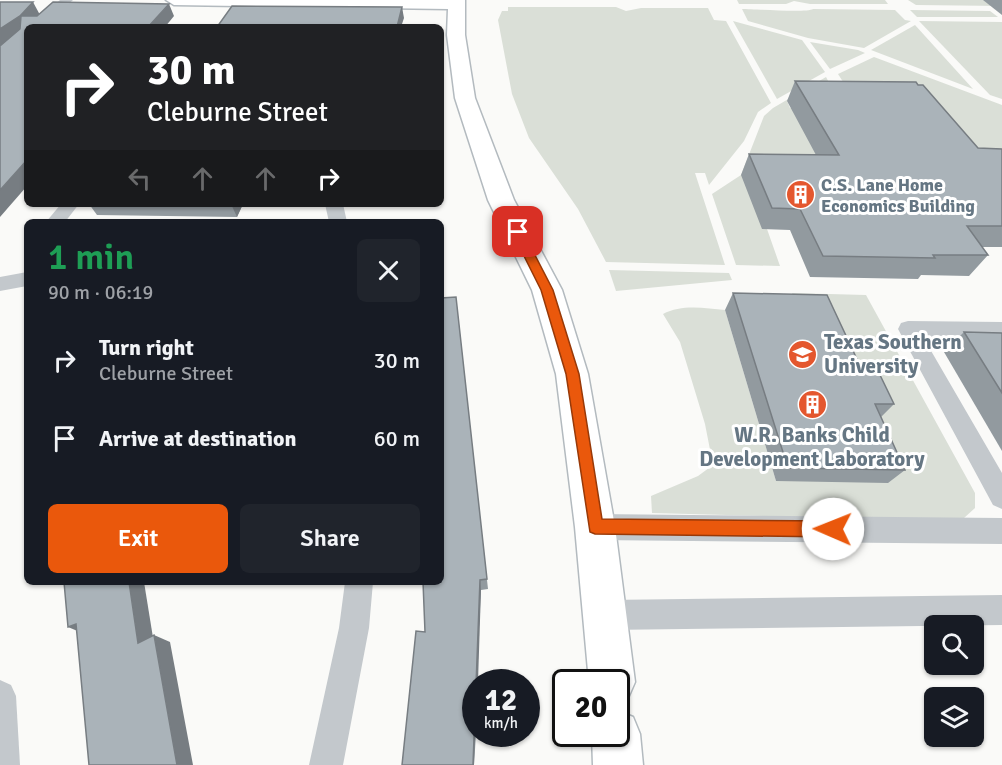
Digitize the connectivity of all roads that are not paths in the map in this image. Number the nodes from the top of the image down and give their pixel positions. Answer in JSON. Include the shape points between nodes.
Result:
{"nodes":[{"id":1,"x":68,"y":0,"type":"edge"},
{"id":2,"x":174,"y":0,"type":"edge"},
{"id":3,"x":457,"y":2,"type":"edge"},
{"id":4,"x":40,"y":24,"type":"edge"},
{"id":5,"x":68,"y":207,"type":"edge"},
{"id":6,"x":58,"y":219,"type":"edge"},
{"id":7,"x":24,"y":266,"type":"edge"},
{"id":8,"x":15,"y":281,"type":"edge"},
{"id":9,"x":1002,"y":330,"type":"edge"},
{"id":10,"x":1002,"y":497,"type":"edge"},
{"id":11,"x":595,"y":527,"type":"junction"},
{"id":12,"x":1002,"y":531,"type":"edge"},
{"id":13,"x":359,"y":585,"type":"edge"},
{"id":14,"x":1002,"y":610,"type":"edge"},
{"id":15,"x":606,"y":615,"type":"junction"},
{"id":16,"x":611,"y":669,"type":"edge"},
{"id":17,"x":0,"y":696,"type":"edge"},
{"id":18,"x":617,"y":747,"type":"edge"},
{"id":19,"x":3,"y":765,"type":"edge"},
{"id":20,"x":326,"y":765,"type":"edge"},
{"id":21,"x":618,"y":765,"type":"edge"}],
"edges":[{"from":1,"to":4,"type":"lane"},
{"from":2,"to":3,"type":"main road"},
{"from":3,"to":11,"type":"main road","via":[[456,34],[465,98],[501,200],[552,305],[572,374]]},
{"from":5,"to":6,"type":"lane"},
{"from":7,"to":8,"type":"lane"},
{"from":9,"to":10,"type":"lane","via":[[908,329]]},
{"from":11,"to":12,"type":"lane"},
{"from":11,"to":15,"type":"main road"},
{"from":13,"to":20,"type":"lane","via":[[354,628]]},
{"from":14,"to":15,"type":"lane"},
{"from":15,"to":16,"type":"main road"},
{"from":17,"to":19,"type":"lane"},
{"from":18,"to":21,"type":"main road"}]}
